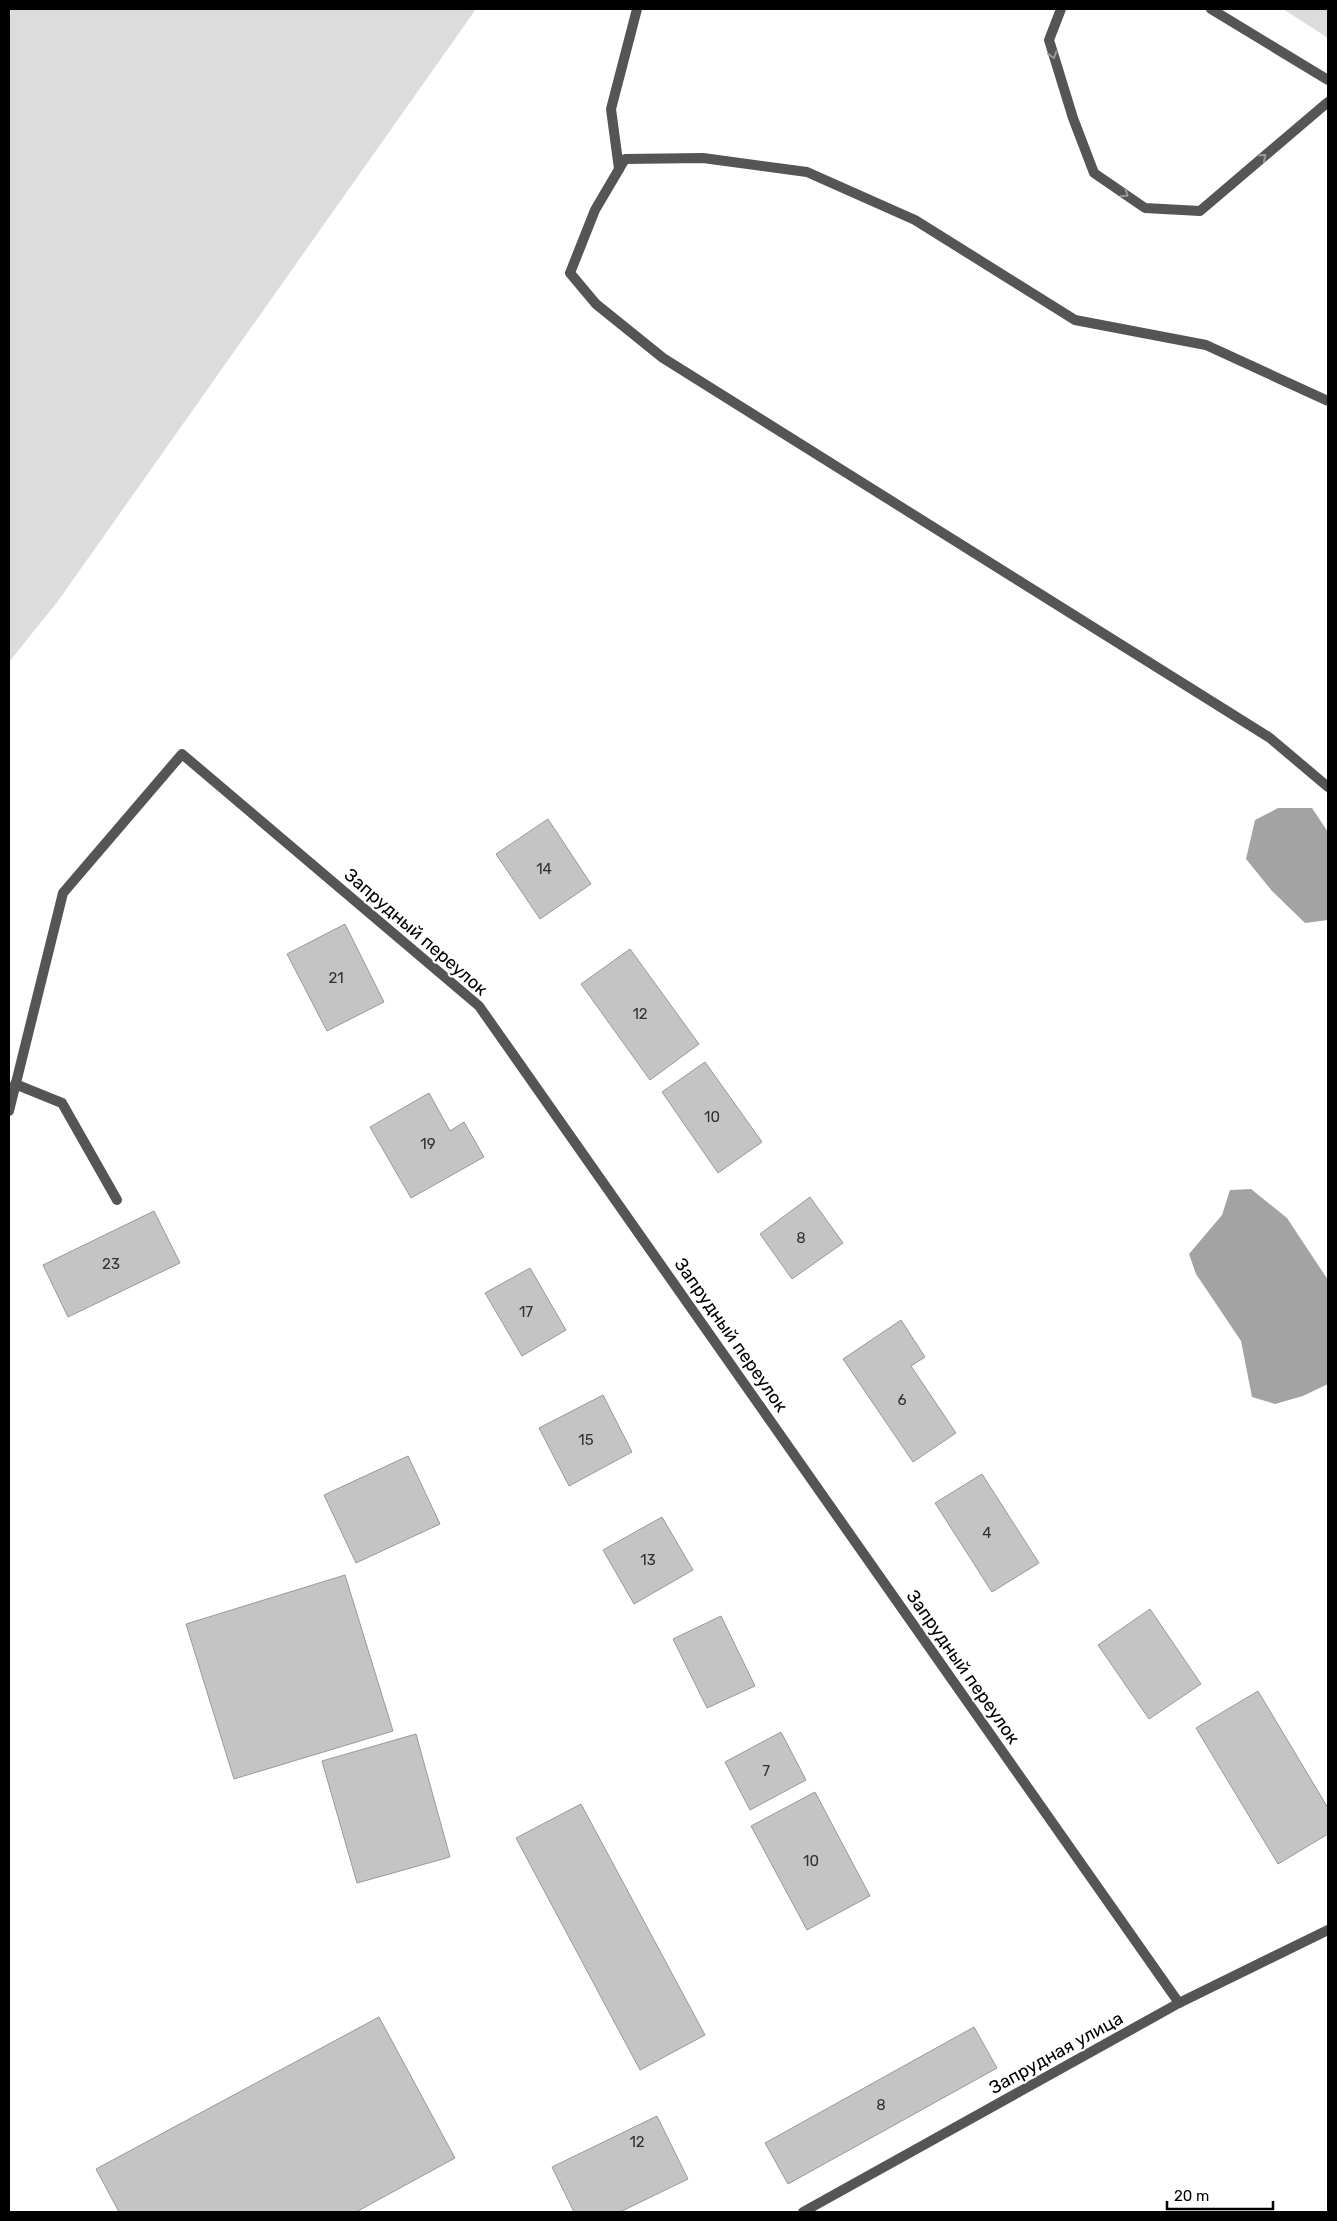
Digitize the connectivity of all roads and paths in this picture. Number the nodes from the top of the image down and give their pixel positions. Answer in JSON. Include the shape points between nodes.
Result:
{"nodes":[{"id":1,"x":637,"y":9,"type":"edge"},
{"id":2,"x":1061,"y":9,"type":"edge"},
{"id":3,"x":1211,"y":9,"type":"edge"},
{"id":4,"x":1328,"y":80,"type":"edge"},
{"id":5,"x":1328,"y":102,"type":"edge"},
{"id":6,"x":619,"y":169,"type":"junction"},
{"id":7,"x":1328,"y":401,"type":"edge"},
{"id":8,"x":1328,"y":787,"type":"edge"},
{"id":9,"x":15,"y":1084,"type":"junction"},
{"id":10,"x":9,"y":1111,"type":"edge"},
{"id":11,"x":117,"y":1200,"type":"dead end"},
{"id":12,"x":1328,"y":1930,"type":"edge"},
{"id":13,"x":1179,"y":2003,"type":"junction"},
{"id":14,"x":803,"y":2212,"type":"edge"}],
"edges":[{"from":1,"to":6,"type":"street","via":[[611,108]]},
{"from":2,"to":5,"type":"street","one_way":true,"via":[[1049,40],[1094,172],[1145,208],[1200,211]]},
{"from":3,"to":4,"type":"street"},
{"from":6,"to":7,"type":"street","via":[[625,159],[703,158],[807,172],[915,220],[1075,320],[1206,345]]},
{"from":6,"to":8,"type":"street","via":[[595,210],[570,273],[596,304],[663,358],[1270,738]]},
{"from":9,"to":10,"type":"street"},
{"from":9,"to":11,"type":"street","via":[[62,1103]]},
{"from":9,"to":13,"type":"street","name":"Запрудный переулок","via":[[63,893],[182,754],[480,1006]]},
{"from":12,"to":13,"type":"street","name":"Запрудная улица"},
{"from":13,"to":14,"type":"street","name":"Запрудная улица"}]}
